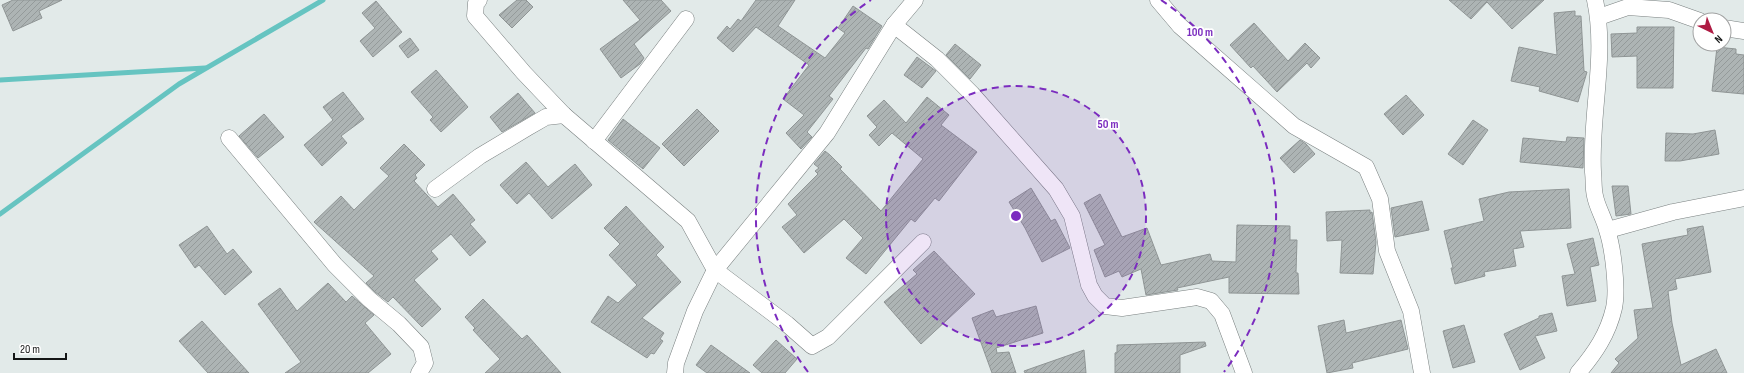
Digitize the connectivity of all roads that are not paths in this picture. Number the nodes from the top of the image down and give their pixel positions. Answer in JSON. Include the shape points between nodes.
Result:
{"nodes":[{"id":1,"x":479,"y":0,"type":"edge"},
{"id":2,"x":915,"y":0,"type":"edge"},
{"id":3,"x":1158,"y":0,"type":"edge"},
{"id":4,"x":1595,"y":0,"type":"edge"},
{"id":5,"x":1598,"y":17,"type":"junction"},
{"id":6,"x":1692,"y":18,"type":"edge"},
{"id":7,"x":686,"y":19,"type":"dead end"},
{"id":8,"x":894,"y":25,"type":"junction"},
{"id":9,"x":1732,"y":29,"type":"edge"},
{"id":10,"x":1744,"y":31,"type":"edge"},
{"id":11,"x":564,"y":115,"type":"junction"},
{"id":12,"x":229,"y":138,"type":"dead end"},
{"id":13,"x":594,"y":141,"type":"junction"},
{"id":14,"x":435,"y":189,"type":"dead end"},
{"id":15,"x":1744,"y":198,"type":"edge"},
{"id":16,"x":1608,"y":230,"type":"junction"},
{"id":17,"x":923,"y":242,"type":"dead end"},
{"id":18,"x":715,"y":270,"type":"junction"},
{"id":19,"x":419,"y":373,"type":"edge"},
{"id":20,"x":675,"y":373,"type":"edge"},
{"id":21,"x":1244,"y":373,"type":"edge"},
{"id":22,"x":1422,"y":373,"type":"edge"},
{"id":23,"x":1578,"y":373,"type":"edge"}],
"edges":[{"from":1,"to":11,"type":"street","via":[[475,16]]},
{"from":2,"to":8,"type":"street"},
{"from":3,"to":22,"type":"street","via":[[1180,26],[1294,126],[1366,166],[1380,199],[1387,251],[1411,311]]},
{"from":4,"to":5,"type":"street"},
{"from":5,"to":6,"type":"street","via":[[1628,7],[1670,10]]},
{"from":5,"to":16,"type":"street","via":[[1599,57],[1592,153],[1595,196]]},
{"from":7,"to":13,"type":"street"},
{"from":8,"to":18,"type":"street","via":[[827,134]]},
{"from":8,"to":21,"type":"street","via":[[937,59],[972,94],[1056,189],[1072,216],[1088,285],[1105,306],[1122,308],[1197,297],[1211,301],[1222,314]]},
{"from":9,"to":10,"type":"street"},
{"from":11,"to":13,"type":"street"},
{"from":11,"to":14,"type":"street","via":[[546,117],[480,156]]},
{"from":12,"to":19,"type":"street","via":[[335,265],[421,347],[425,363]]},
{"from":13,"to":18,"type":"street","via":[[688,221]]},
{"from":15,"to":16,"type":"street","via":[[1672,212]]},
{"from":16,"to":23,"type":"street","via":[[1615,278],[1614,307],[1596,352]]},
{"from":17,"to":18,"type":"street","via":[[828,337],[812,346]]},
{"from":18,"to":20,"type":"street","via":[[695,311],[676,363]]}]}
